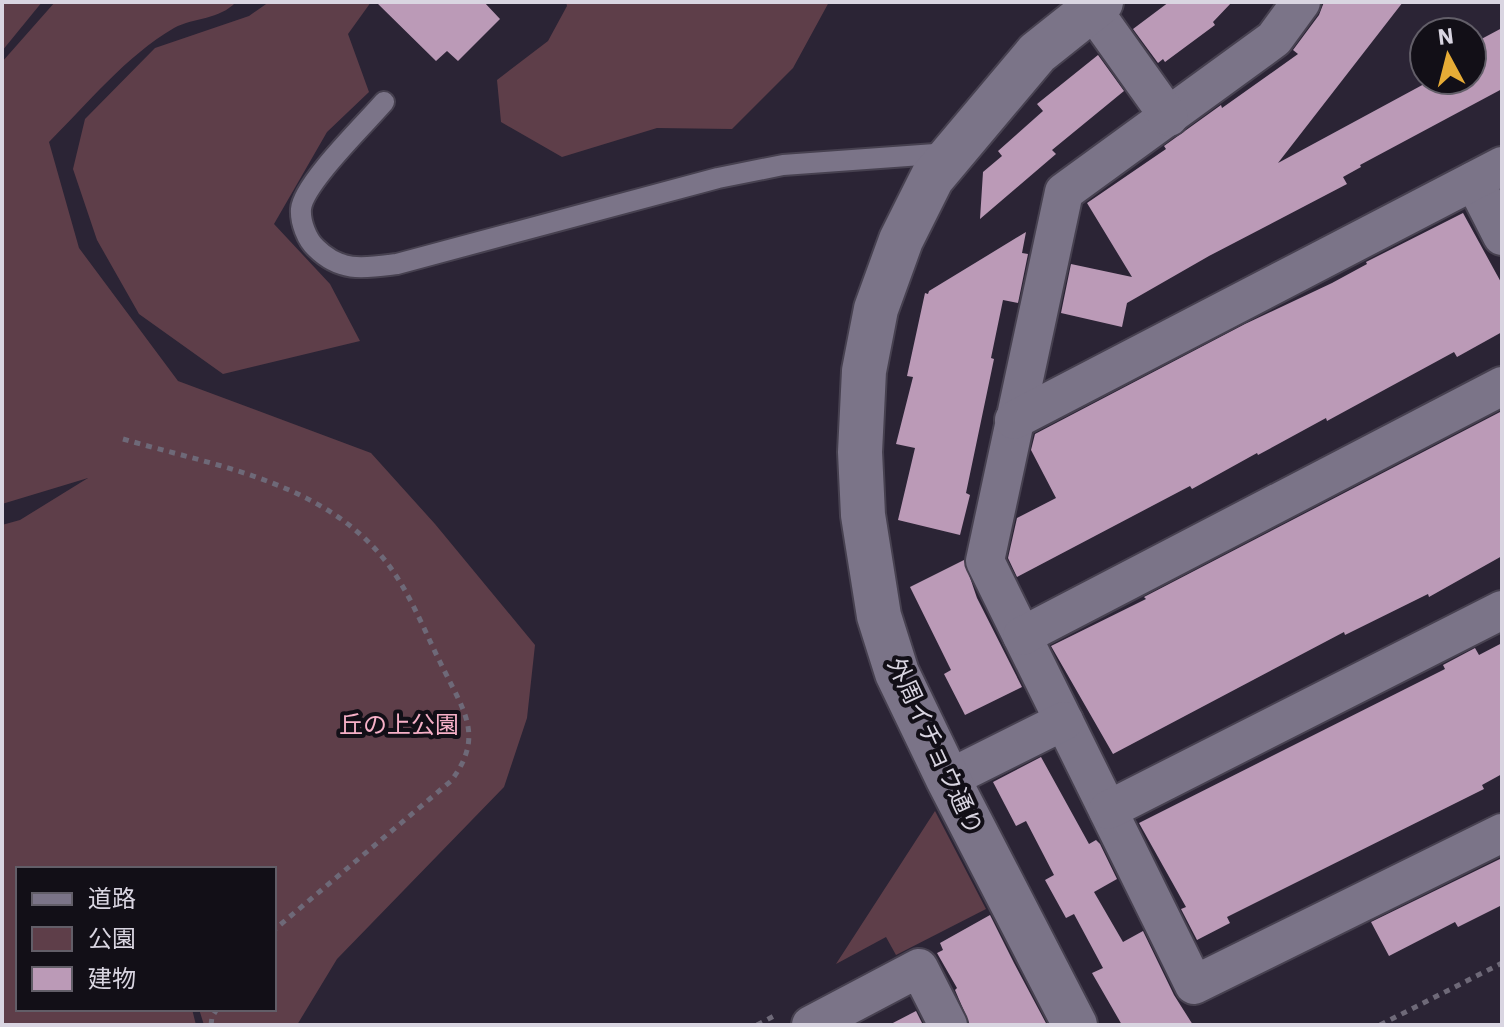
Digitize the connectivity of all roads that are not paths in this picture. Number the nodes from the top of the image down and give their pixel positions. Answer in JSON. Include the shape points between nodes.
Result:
{"nodes":[{"id":1,"x":1301,"y":2,"type":"edge"},
{"id":2,"x":1096,"y":6,"type":"edge"},
{"id":3,"x":384,"y":102,"type":"dead end"},
{"id":4,"x":1169,"y":117,"type":"junction"},
{"id":5,"x":953,"y":153,"type":"junction"},
{"id":6,"x":1488,"y":173,"type":"edge"},
{"id":7,"x":1502,"y":236,"type":"edge"},
{"id":8,"x":1502,"y":386,"type":"edge"},
{"id":9,"x":1014,"y":420,"type":"junction"},
{"id":10,"x":1502,"y":610,"type":"edge"},
{"id":11,"x":1022,"y":636,"type":"junction"},
{"id":12,"x":1064,"y":721,"type":"junction"},
{"id":13,"x":948,"y":779,"type":"junction"},
{"id":14,"x":1108,"y":810,"type":"junction"},
{"id":15,"x":1502,"y":833,"type":"edge"},
{"id":16,"x":811,"y":1025,"type":"edge"},
{"id":17,"x":948,"y":1025,"type":"edge"},
{"id":18,"x":1075,"y":1025,"type":"edge"}],
"edges":[{"from":1,"to":4,"type":"street","via":[[1274,39]]},
{"from":2,"to":4,"type":"street"},
{"from":2,"to":5,"type":"street","name":"外周イチョウ通り","via":[[1037,53]]},
{"from":3,"to":5,"type":"lane","via":[[315,181],[301,208],[308,241],[329,261],[360,269],[783,165]]},
{"from":4,"to":9,"type":"street","via":[[1064,192]]},
{"from":5,"to":13,"type":"street","name":"外周イチョウ通り","via":[[932,178],[901,240],[876,309],[864,371],[860,452],[863,515],[879,616],[897,673]]},
{"from":6,"to":7,"type":"street"},
{"from":6,"to":9,"type":"street"},
{"from":8,"to":11,"type":"street"},
{"from":9,"to":11,"type":"street","via":[[985,561]]},
{"from":10,"to":14,"type":"street"},
{"from":11,"to":12,"type":"street"},
{"from":12,"to":13,"type":"street"},
{"from":12,"to":14,"type":"street"},
{"from":13,"to":18,"type":"street","name":"外周イチョウ通り"},
{"from":14,"to":15,"type":"street","via":[[1194,985]]},
{"from":16,"to":17,"type":"street","via":[[919,968]]}]}
